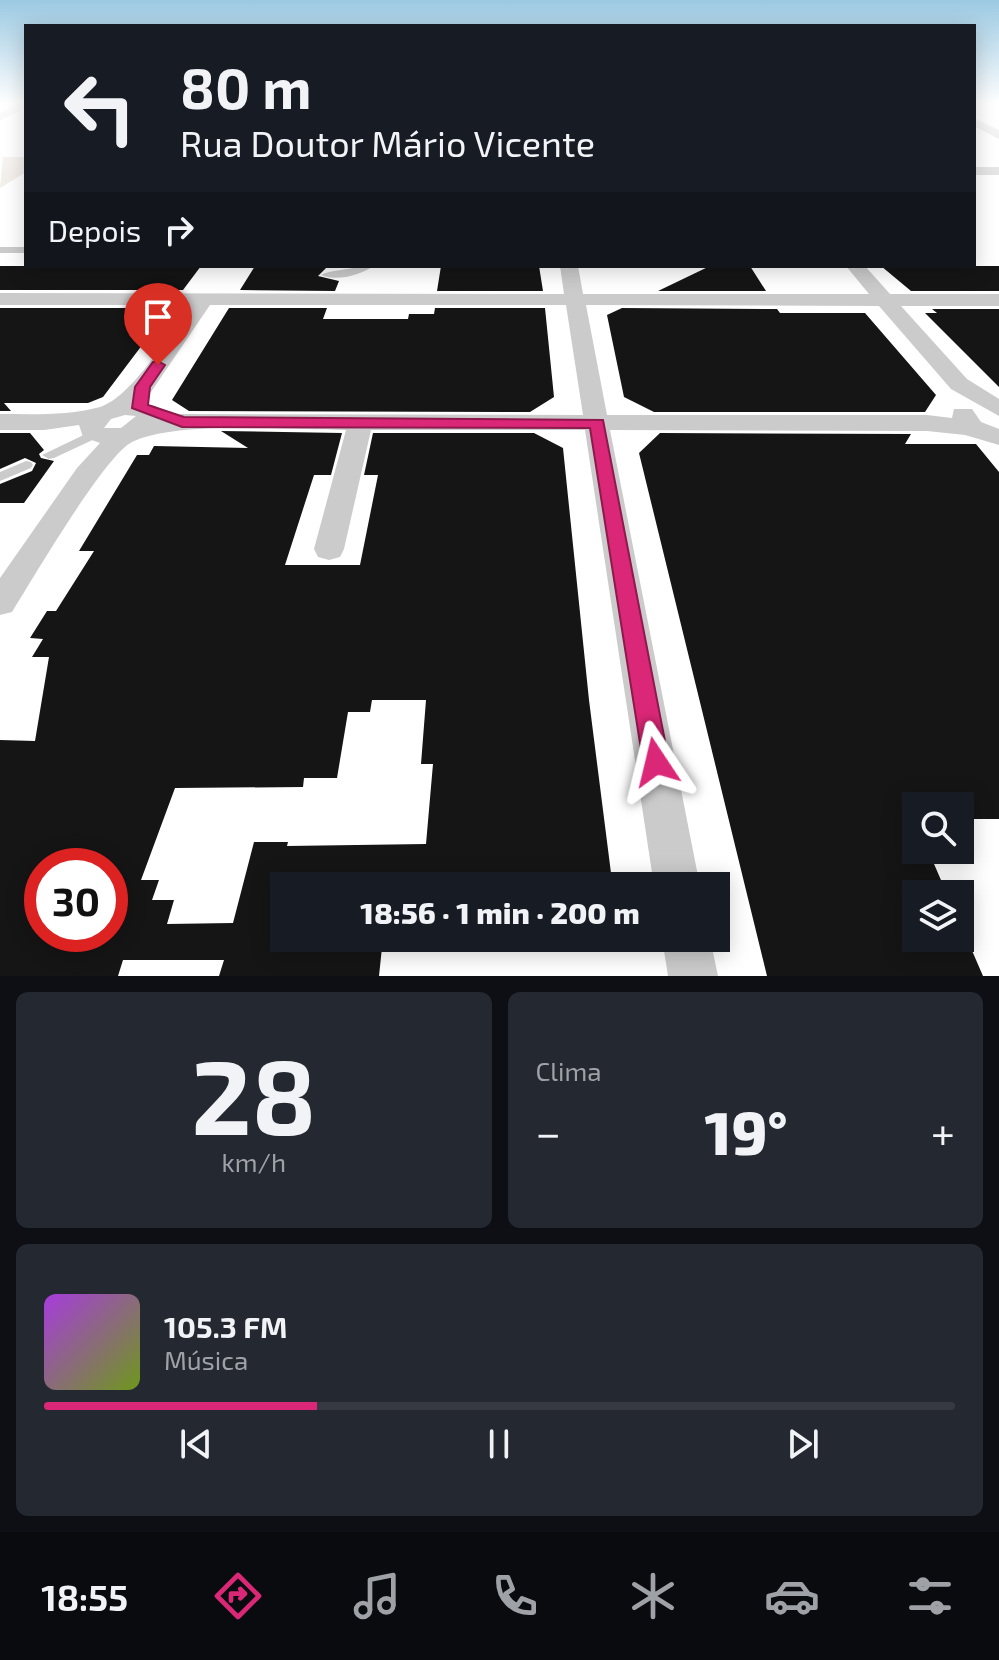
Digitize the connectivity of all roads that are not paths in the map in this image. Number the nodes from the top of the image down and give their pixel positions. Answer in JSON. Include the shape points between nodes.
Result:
{"nodes":[{"id":1,"x":976,"y":171,"type":"edge"},
{"id":2,"x":999,"y":171,"type":"edge"},
{"id":3,"x":0,"y":250,"type":"edge"},
{"id":4,"x":24,"y":250,"type":"edge"},
{"id":5,"x":364,"y":268,"type":"edge"},
{"id":6,"x":569,"y":268,"type":"edge"},
{"id":7,"x":857,"y":268,"type":"edge"},
{"id":8,"x":326,"y":275,"type":"dead end"},
{"id":9,"x":0,"y":299,"type":"edge"},
{"id":10,"x":204,"y":299,"type":"junction"},
{"id":11,"x":575,"y":299,"type":"junction"},
{"id":12,"x":886,"y":300,"type":"junction"},
{"id":13,"x":999,"y":300,"type":"edge"},
{"id":14,"x":959,"y":384,"type":"junction"},
{"id":15,"x":999,"y":410,"type":"edge"},
{"id":16,"x":118,"y":420,"type":"junction"},
{"id":17,"x":361,"y":421,"type":"junction"},
{"id":18,"x":0,"y":422,"type":"edge"},
{"id":19,"x":598,"y":423,"type":"junction"},
{"id":20,"x":980,"y":428,"type":"edge"},
{"id":21,"x":49,"y":455,"type":"dead end"},
{"id":22,"x":26,"y":465,"type":"dead end"},
{"id":23,"x":0,"y":477,"type":"edge"},
{"id":24,"x":329,"y":549,"type":"dead end"},
{"id":25,"x":0,"y":603,"type":"edge"},
{"id":26,"x":675,"y":872,"type":"edge"},
{"id":27,"x":689,"y":952,"type":"edge"},
{"id":28,"x":693,"y":976,"type":"edge"}],
"edges":[{"from":1,"to":2,"type":"street"},
{"from":3,"to":4,"type":"lane"},
{"from":5,"to":8,"type":"lane"},
{"from":6,"to":11,"type":"street"},
{"from":7,"to":12,"type":"street"},
{"from":9,"to":10,"type":"street"},
{"from":10,"to":11,"type":"street"},
{"from":10,"to":16,"type":"street"},
{"from":11,"to":12,"type":"street"},
{"from":11,"to":19,"type":"street"},
{"from":12,"to":13,"type":"street"},
{"from":12,"to":14,"type":"street"},
{"from":14,"to":15,"type":"street"},
{"from":14,"to":20,"type":"street"},
{"from":15,"to":20,"type":"street"},
{"from":16,"to":17,"type":"street"},
{"from":16,"to":18,"type":"street"},
{"from":16,"to":21,"type":"lane"},
{"from":16,"to":25,"type":"street"},
{"from":17,"to":19,"type":"street"},
{"from":17,"to":24,"type":"street"},
{"from":19,"to":20,"type":"street","via":[[927,423]]},
{"from":19,"to":26,"type":"street"},
{"from":22,"to":23,"type":"lane"},
{"from":27,"to":28,"type":"street"}]}
